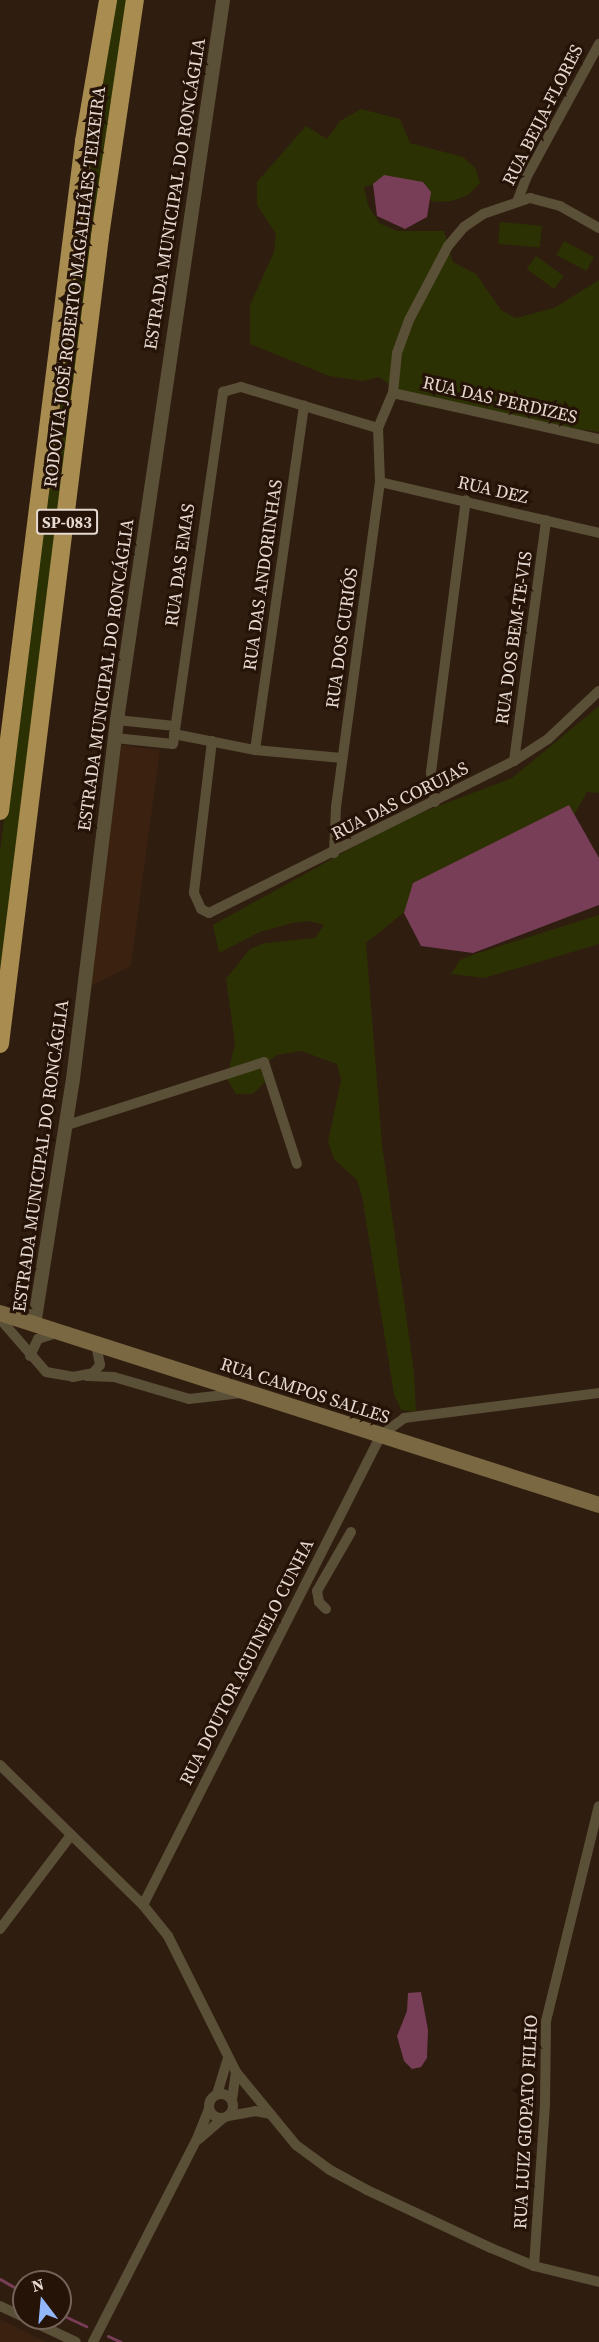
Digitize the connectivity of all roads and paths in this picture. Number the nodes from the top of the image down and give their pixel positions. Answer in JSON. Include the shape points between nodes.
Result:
{"nodes":[{"id":1,"x":108,"y":0,"type":"edge"},
{"id":2,"x":135,"y":0,"type":"edge"},
{"id":3,"x":223,"y":0,"type":"edge"},
{"id":4,"x":599,"y":44,"type":"edge"},
{"id":5,"x":517,"y":202,"type":"junction"},
{"id":6,"x":599,"y":228,"type":"edge"},
{"id":7,"x":393,"y":393,"type":"junction"},
{"id":8,"x":304,"y":405,"type":"junction"},
{"id":9,"x":378,"y":428,"type":"junction"},
{"id":10,"x":599,"y":439,"type":"edge"},
{"id":11,"x":380,"y":482,"type":"junction"},
{"id":12,"x":465,"y":500,"type":"junction"},
{"id":13,"x":546,"y":520,"type":"junction"},
{"id":14,"x":599,"y":533,"type":"edge"},
{"id":15,"x":599,"y":691,"type":"edge"},
{"id":16,"x":117,"y":720,"type":"junction"},
{"id":17,"x":174,"y":735,"type":"junction"},
{"id":18,"x":115,"y":738,"type":"junction"},
{"id":19,"x":212,"y":741,"type":"junction"},
{"id":20,"x":255,"y":750,"type":"junction"},
{"id":21,"x":342,"y":758,"type":"junction"},
{"id":22,"x":514,"y":761,"type":"junction"},
{"id":23,"x":435,"y":802,"type":"junction"},
{"id":24,"x":0,"y":811,"type":"edge"},
{"id":25,"x":334,"y":853,"type":"junction"},
{"id":26,"x":0,"y":1044,"type":"edge"},
{"id":27,"x":64,"y":1126,"type":"junction"},
{"id":28,"x":297,"y":1164,"type":"dead end"},
{"id":29,"x":0,"y":1313,"type":"edge"},
{"id":30,"x":0,"y":1319,"type":"edge"},
{"id":31,"x":34,"y":1325,"type":"junction"},
{"id":32,"x":57,"y":1332,"type":"junction"},
{"id":33,"x":96,"y":1345,"type":"junction"},
{"id":34,"x":30,"y":1356,"type":"junction"},
{"id":35,"x":87,"y":1376,"type":"junction"},
{"id":36,"x":247,"y":1393,"type":"junction"},
{"id":37,"x":599,"y":1393,"type":"edge"},
{"id":38,"x":381,"y":1435,"type":"junction"},
{"id":39,"x":599,"y":1505,"type":"edge"},
{"id":40,"x":351,"y":1532,"type":"dead end"},
{"id":41,"x":326,"y":1609,"type":"dead end"},
{"id":42,"x":0,"y":1765,"type":"edge"},
{"id":43,"x":599,"y":1806,"type":"edge"},
{"id":44,"x":71,"y":1835,"type":"junction"},
{"id":45,"x":143,"y":1905,"type":"junction"},
{"id":46,"x":0,"y":1929,"type":"edge"},
{"id":47,"x":228,"y":2058,"type":"junction"},
{"id":48,"x":236,"y":2072,"type":"junction"},
{"id":49,"x":217,"y":2094,"type":"junction"},
{"id":50,"x":233,"y":2095,"type":"junction"},
{"id":51,"x":257,"y":2097,"type":"junction"},
{"id":52,"x":209,"y":2109,"type":"junction"},
{"id":53,"x":271,"y":2114,"type":"junction"},
{"id":54,"x":226,"y":2117,"type":"junction"},
{"id":55,"x":196,"y":2141,"type":"junction"},
{"id":56,"x":534,"y":2266,"type":"junction"},
{"id":57,"x":599,"y":2282,"type":"edge"},
{"id":58,"x":50,"y":2330,"type":"edge"},
{"id":59,"x":76,"y":2342,"type":"edge"},
{"id":60,"x":93,"y":2342,"type":"edge"}],
"edges":[{"from":1,"to":24,"type":"highway","name":"RODOVIA JOSÉ ROBERTO MAGALHÃES TEIXEIRA","number":"SP-083","via":[[84,141]]},
{"from":2,"to":26,"type":"highway","name":"RODOVIA JOSÉ ROBERTO MAGALHÃES TEIXEIRA","number":"SP-083","via":[[100,236]]},
{"from":3,"to":16,"type":"street","name":"ESTRADA MUNICIPAL DO RONCÁGLIA"},
{"from":4,"to":5,"type":"street","name":"RUA BEIJA-FLORES","via":[[526,178]]},
{"from":5,"to":6,"type":"street","via":[[530,198],[560,206]]},
{"from":5,"to":7,"type":"street","via":[[483,214],[464,227],[448,246],[409,320],[397,353]]},
{"from":7,"to":9,"type":"street"},
{"from":7,"to":10,"type":"street","name":"RUA DAS PERDIZES"},
{"from":8,"to":9,"type":"street"},
{"from":8,"to":17,"type":"street","name":"RUA DAS EMAS","via":[[241,387],[223,392]]},
{"from":8,"to":20,"type":"street","name":"RUA DAS ANDORINHAS"},
{"from":9,"to":11,"type":"street","name":"RUA DOS CURIÓS"},
{"from":11,"to":12,"type":"street","name":"RUA DEZ"},
{"from":11,"to":21,"type":"street","name":"RUA DOS CURIÓS"},
{"from":12,"to":13,"type":"street","name":"RUA DEZ"},
{"from":12,"to":23,"type":"street","via":[[431,772]]},
{"from":13,"to":14,"type":"street","name":"RUA DEZ"},
{"from":13,"to":22,"type":"street","name":"RUA DOS BEM-TE-VIS"},
{"from":15,"to":22,"type":"street","name":"RUA DAS CORUJAS","via":[[548,739]]},
{"from":16,"to":17,"type":"street"},
{"from":16,"to":18,"type":"street","name":"ESTRADA MUNICIPAL DO RONCÁGLIA"},
{"from":17,"to":18,"type":"street"},
{"from":17,"to":19,"type":"street"},
{"from":18,"to":27,"type":"street","name":"ESTRADA MUNICIPAL DO RONCÁGLIA"},
{"from":19,"to":20,"type":"street"},
{"from":19,"to":25,"type":"street","name":"RUA DAS CORUJAS","via":[[194,893],[201,909],[216,912]]},
{"from":20,"to":21,"type":"street"},
{"from":21,"to":25,"type":"street","name":"RUA DOS CURIÓS"},
{"from":22,"to":23,"type":"street","name":"RUA DAS CORUJAS"},
{"from":23,"to":25,"type":"street","name":"RUA DAS CORUJAS"},
{"from":27,"to":28,"type":"street","via":[[264,1062]]},
{"from":27,"to":31,"type":"street","name":"ESTRADA MUNICIPAL DO RONCÁGLIA"},
{"from":29,"to":31,"type":"main road","name":"RUA CAMPOS SALLES"},
{"from":30,"to":34,"type":"street"},
{"from":31,"to":32,"type":"main road","name":"RUA CAMPOS SALLES"},
{"from":31,"to":34,"type":"street","name":"ESTRADA MUNICIPAL DO RONCÁGLIA"},
{"from":32,"to":33,"type":"main road","name":"RUA CAMPOS SALLES"},
{"from":32,"to":34,"type":"street","via":[[38,1339]]},
{"from":33,"to":35,"type":"street","via":[[99,1365]]},
{"from":33,"to":36,"type":"main road","name":"RUA CAMPOS SALLES"},
{"from":34,"to":35,"type":"street","via":[[46,1372]]},
{"from":35,"to":36,"type":"street","via":[[114,1377],[189,1399]]},
{"from":36,"to":38,"type":"main road","name":"RUA CAMPOS SALLES"},
{"from":37,"to":38,"type":"street","via":[[404,1418]]},
{"from":38,"to":39,"type":"main road","name":"RUA CAMPOS SALLES"},
{"from":38,"to":45,"type":"street","name":"RUA DOUTOR AGUINELO CUNHA"},
{"from":40,"to":41,"type":"street","via":[[317,1591],[319,1602]]},
{"from":42,"to":44,"type":"street"},
{"from":43,"to":56,"type":"street","name":"RUA LUIZ GIOPATO FILHO","via":[[546,2021],[545,2103]]},
{"from":44,"to":45,"type":"street"},
{"from":44,"to":46,"type":"street"},
{"from":45,"to":47,"type":"street","via":[[168,1936]]},
{"from":47,"to":48,"type":"street"},
{"from":47,"to":49,"type":"street"},
{"from":48,"to":50,"type":"street"},
{"from":48,"to":51,"type":"street"},
{"from":49,"to":50,"type":"street"},
{"from":49,"to":52,"type":"street","via":[[210,2100]]},
{"from":50,"to":51,"type":"street"},
{"from":50,"to":54,"type":"street"},
{"from":51,"to":53,"type":"street"},
{"from":52,"to":54,"type":"street"},
{"from":52,"to":55,"type":"street"},
{"from":53,"to":54,"type":"street","via":[[255,2111]]},
{"from":53,"to":56,"type":"street","via":[[296,2145],[330,2170]]},
{"from":54,"to":55,"type":"street"},
{"from":55,"to":60,"type":"street"},
{"from":56,"to":57,"type":"street"},
{"from":58,"to":59,"type":"street"}]}
